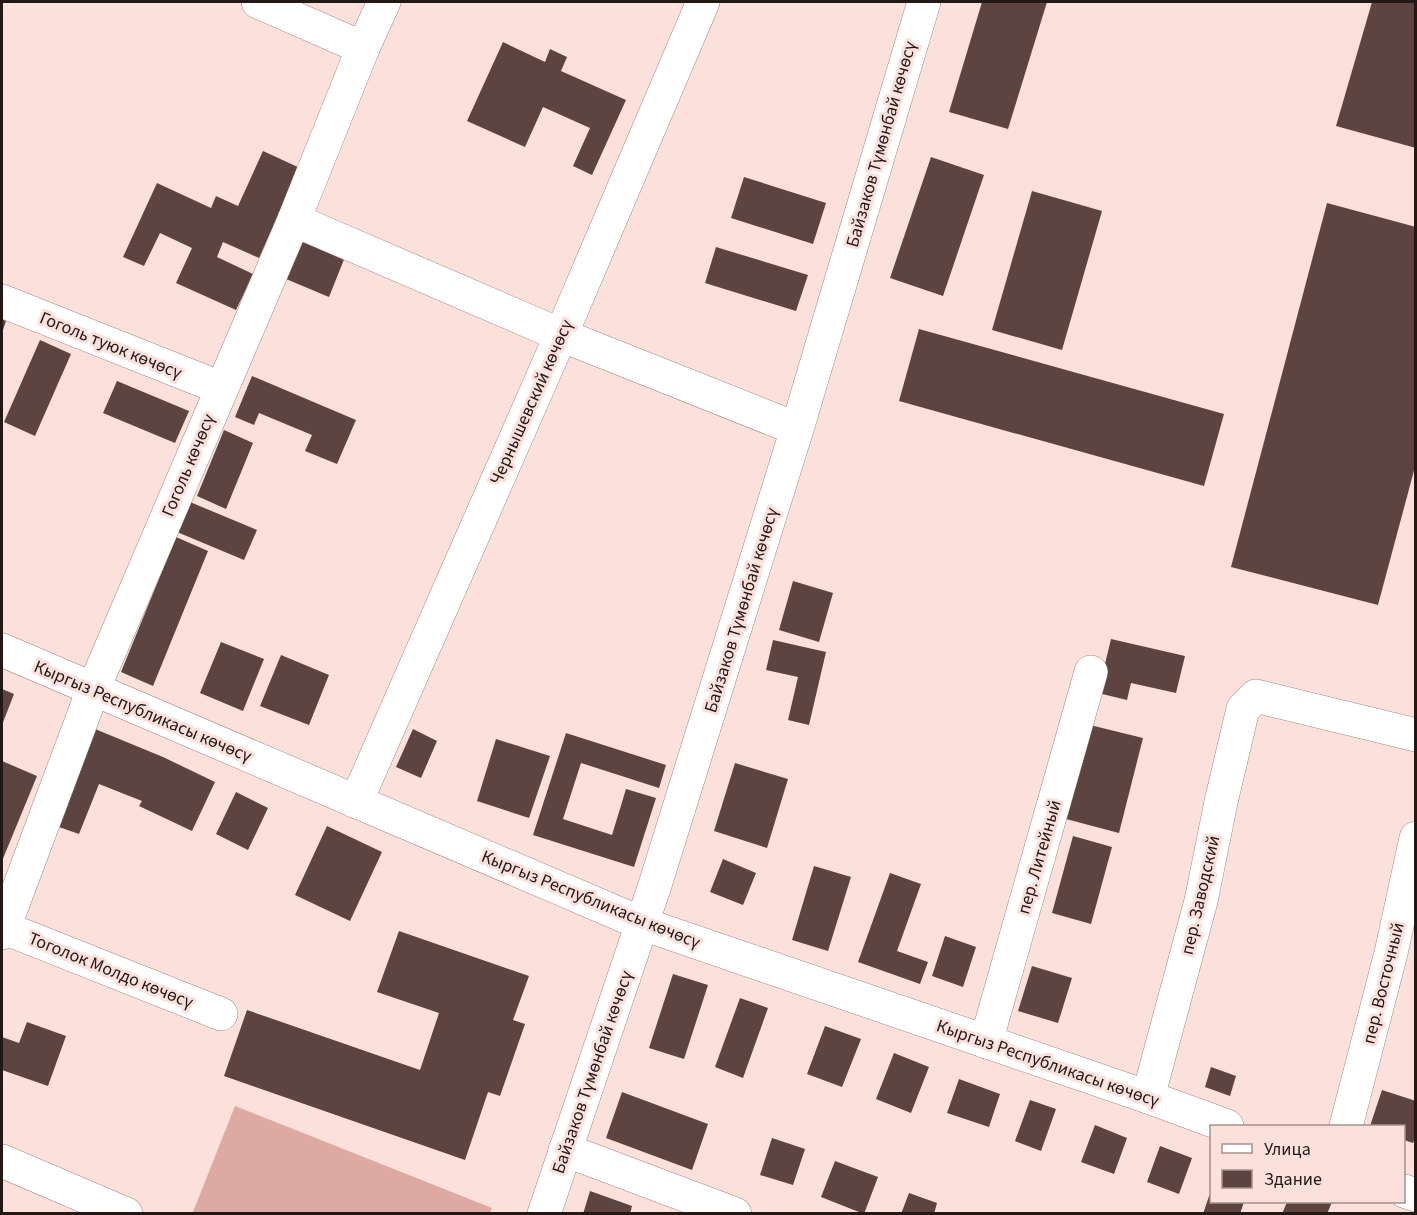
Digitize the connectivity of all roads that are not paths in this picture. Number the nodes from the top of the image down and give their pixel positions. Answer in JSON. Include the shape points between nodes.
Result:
{"nodes":[{"id":1,"x":258,"y":2,"type":"edge"},
{"id":2,"x":384,"y":2,"type":"edge"},
{"id":3,"x":703,"y":2,"type":"edge"},
{"id":4,"x":924,"y":2,"type":"edge"},
{"id":5,"x":363,"y":48,"type":"junction"},
{"id":6,"x":294,"y":220,"type":"junction"},
{"id":7,"x":2,"y":301,"type":"edge"},
{"id":8,"x":561,"y":334,"type":"junction"},
{"id":9,"x":221,"y":388,"type":"junction"},
{"id":10,"x":797,"y":429,"type":"junction"},
{"id":11,"x":2,"y":650,"type":"edge"},
{"id":12,"x":1091,"y":672,"type":"dead end"},
{"id":13,"x":93,"y":690,"type":"junction"},
{"id":14,"x":1416,"y":735,"type":"edge"},
{"id":15,"x":356,"y":802,"type":"junction"},
{"id":16,"x":1416,"y":838,"type":"edge"},
{"id":17,"x":643,"y":924,"type":"junction"},
{"id":18,"x":2,"y":929,"type":"edge"},
{"id":19,"x":1404,"y":956,"type":"edge"},
{"id":20,"x":221,"y":1014,"type":"dead end"},
{"id":21,"x":986,"y":1042,"type":"junction"},
{"id":22,"x":1148,"y":1097,"type":"junction"},
{"id":23,"x":1224,"y":1125,"type":"edge"},
{"id":24,"x":1346,"y":1125,"type":"edge"},
{"id":25,"x":565,"y":1150,"type":"junction"},
{"id":26,"x":2,"y":1161,"type":"edge"},
{"id":27,"x":126,"y":1214,"type":"edge"},
{"id":28,"x":544,"y":1214,"type":"edge"},
{"id":29,"x":735,"y":1214,"type":"edge"}],
"edges":[{"from":1,"to":5,"type":"street"},
{"from":2,"to":5,"type":"street","name":"Гоголь көчөсү"},
{"from":3,"to":8,"type":"street","name":"Чернышевский көчөсү"},
{"from":4,"to":10,"type":"street","name":"Байзаков Түмөнбай көчөсү"},
{"from":5,"to":6,"type":"street","name":"Гоголь көчөсү"},
{"from":6,"to":8,"type":"street"},
{"from":6,"to":9,"type":"street","name":"Гоголь көчөсү"},
{"from":7,"to":9,"type":"street","name":"Гоголь туюк көчөсү"},
{"from":8,"to":10,"type":"street"},
{"from":8,"to":15,"type":"street","name":"Чернышевский көчөсү"},
{"from":9,"to":13,"type":"street","name":"Гоголь көчөсү"},
{"from":10,"to":17,"type":"street","name":"Байзаков Түмөнбай көчөсү"},
{"from":11,"to":13,"type":"street","name":"Кыргыз Республикасы көчөсү"},
{"from":12,"to":21,"type":"street","name":"пер. Литейный"},
{"from":13,"to":15,"type":"street","name":"Кыргыз Республикасы көчөсү"},
{"from":13,"to":18,"type":"street","name":"Гоголь көчөсү"},
{"from":14,"to":22,"type":"street","name":"пер. Заводский","via":[[1256,696],[1243,709],[1201,901]]},
{"from":15,"to":17,"type":"street","name":"Кыргыз Республикасы көчөсү"},
{"from":16,"to":19,"type":"street","name":"пер. Восточный"},
{"from":17,"to":21,"type":"street","name":"Кыргыз Республикасы көчөсү"},
{"from":17,"to":25,"type":"street","name":"Байзаков Түмөнбай көчөсү"},
{"from":18,"to":20,"type":"street","name":"Тоголок Молдо көчөсү"},
{"from":19,"to":24,"type":"street","name":"пер. Восточный"},
{"from":21,"to":22,"type":"street","name":"Кыргыз Республикасы көчөсү"},
{"from":22,"to":23,"type":"street","name":"Кыргыз Республикасы көчөсү"},
{"from":25,"to":28,"type":"street","name":"Байзаков Түмөнбай көчөсү"},
{"from":25,"to":29,"type":"street"},
{"from":26,"to":27,"type":"street"}]}
